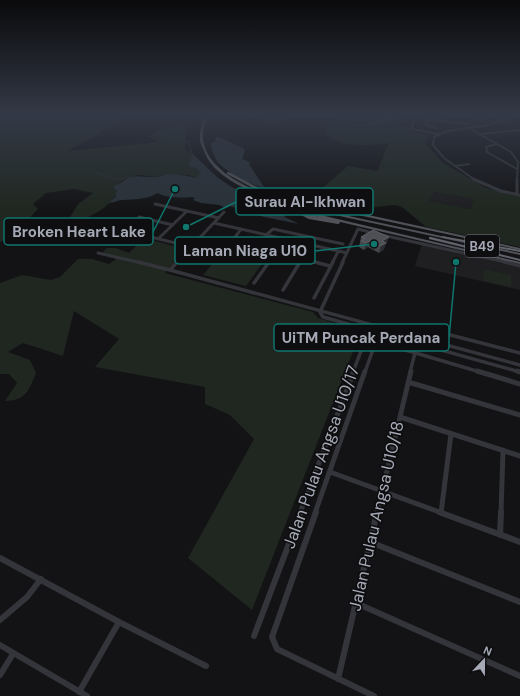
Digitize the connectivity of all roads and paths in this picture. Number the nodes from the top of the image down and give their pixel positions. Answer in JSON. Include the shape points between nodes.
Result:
{"nodes":[{"id":1,"x":201,"y":147,"type":"edge"},
{"id":2,"x":204,"y":147,"type":"edge"},
{"id":3,"x":434,"y":147,"type":"edge"},
{"id":4,"x":486,"y":147,"type":"edge"},
{"id":5,"x":503,"y":147,"type":"edge"},
{"id":6,"x":211,"y":162,"type":"junction"},
{"id":7,"x":519,"y":162,"type":"edge"},
{"id":8,"x":469,"y":164,"type":"dead end"},
{"id":9,"x":454,"y":166,"type":"junction"},
{"id":10,"x":517,"y":169,"type":"junction"},
{"id":11,"x":251,"y":192,"type":"junction"},
{"id":12,"x":519,"y":194,"type":"edge"},
{"id":13,"x":155,"y":204,"type":"dead end"},
{"id":14,"x":329,"y":208,"type":"junction"},
{"id":15,"x":188,"y":211,"type":"junction"},
{"id":16,"x":224,"y":212,"type":"dead end"},
{"id":17,"x":139,"y":217,"type":"dead end"},
{"id":18,"x":218,"y":218,"type":"junction"},
{"id":19,"x":214,"y":223,"type":"junction"},
{"id":20,"x":173,"y":224,"type":"junction"},
{"id":21,"x":357,"y":227,"type":"junction"},
{"id":22,"x":241,"y":229,"type":"junction"},
{"id":23,"x":122,"y":230,"type":"dead end"},
{"id":24,"x":386,"y":232,"type":"junction"},
{"id":25,"x":266,"y":235,"type":"junction"},
{"id":26,"x":158,"y":238,"type":"junction"},
{"id":27,"x":431,"y":238,"type":"junction"},
{"id":28,"x":444,"y":238,"type":"junction"},
{"id":29,"x":343,"y":244,"type":"dead end"},
{"id":30,"x":192,"y":247,"type":"junction"},
{"id":31,"x":520,"y":250,"type":"edge"},
{"id":32,"x":338,"y":252,"type":"junction"},
{"id":33,"x":98,"y":253,"type":"dead end"},
{"id":34,"x":276,"y":253,"type":"junction"},
{"id":35,"x":347,"y":254,"type":"junction"},
{"id":36,"x":520,"y":254,"type":"edge"},
{"id":37,"x":302,"y":259,"type":"junction"},
{"id":38,"x":520,"y":260,"type":"edge"},
{"id":39,"x":330,"y":266,"type":"junction"},
{"id":40,"x":520,"y":266,"type":"edge"},
{"id":41,"x":170,"y":270,"type":"junction"},
{"id":42,"x":254,"y":283,"type":"dead end"},
{"id":43,"x":283,"y":290,"type":"dead end"},
{"id":44,"x":314,"y":298,"type":"dead end"},
{"id":45,"x":320,"y":311,"type":"junction"},
{"id":46,"x":370,"y":325,"type":"junction"},
{"id":47,"x":369,"y":330,"type":"junction"},
{"id":48,"x":365,"y":338,"type":"junction"},
{"id":49,"x":420,"y":338,"type":"junction"},
{"id":50,"x":376,"y":342,"type":"junction"},
{"id":51,"x":419,"y":344,"type":"junction"},
{"id":52,"x":415,"y":353,"type":"junction"},
{"id":53,"x":520,"y":353,"type":"edge"},
{"id":54,"x":520,"y":365,"type":"edge"},
{"id":55,"x":520,"y":372,"type":"edge"},
{"id":56,"x":408,"y":382,"type":"junction"},
{"id":57,"x":520,"y":384,"type":"edge"},
{"id":58,"x":520,"y":415,"type":"edge"},
{"id":59,"x":400,"y":417,"type":"junction"},
{"id":60,"x":451,"y":434,"type":"junction"},
{"id":61,"x":503,"y":450,"type":"junction"},
{"id":62,"x":520,"y":456,"type":"edge"},
{"id":63,"x":330,"y":472,"type":"junction"},
{"id":64,"x":382,"y":491,"type":"junction"},
{"id":65,"x":441,"y":513,"type":"junction"},
{"id":66,"x":500,"y":535,"type":"junction"},
{"id":67,"x":370,"y":542,"type":"junction"},
{"id":68,"x":520,"y":542,"type":"edge"},
{"id":69,"x":0,"y":558,"type":"edge"},
{"id":70,"x":41,"y":579,"type":"junction"},
{"id":71,"x":520,"y":602,"type":"edge"},
{"id":72,"x":356,"y":603,"type":"junction"},
{"id":73,"x":0,"y":620,"type":"edge"},
{"id":74,"x":119,"y":622,"type":"junction"},
{"id":75,"x":254,"y":636,"type":"dead end"},
{"id":76,"x":0,"y":645,"type":"edge"},
{"id":77,"x":13,"y":654,"type":"junction"},
{"id":78,"x":206,"y":666,"type":"dead end"},
{"id":79,"x":0,"y":675,"type":"edge"},
{"id":80,"x":520,"y":676,"type":"edge"},
{"id":81,"x":338,"y":679,"type":"junction"},
{"id":82,"x":79,"y":692,"type":"junction"},
{"id":83,"x":87,"y":696,"type":"edge"},
{"id":84,"x":374,"y":696,"type":"edge"}],
"edges":[{"from":1,"to":11,"type":"main road","number":"B49","via":[[207,162],[226,179]]},
{"from":2,"to":6,"type":"main road","number":"B49"},
{"from":3,"to":9,"type":"street","via":[[444,160]]},
{"from":4,"to":10,"type":"street","via":[[486,152]]},
{"from":5,"to":7,"type":"street"},
{"from":6,"to":14,"type":"main road","via":[[254,187]]},
{"from":6,"to":28,"type":"main road","number":"B49","via":[[233,180],[277,200]]},
{"from":7,"to":10,"type":"street"},
{"from":8,"to":9,"type":"street"},
{"from":9,"to":12,"type":"street","via":[[485,185]]},
{"from":10,"to":12,"type":"street"},
{"from":11,"to":24,"type":"main road","number":"B49","via":[[290,209]]},
{"from":11,"to":27,"type":"main road","number":"B49","via":[[304,209]]},
{"from":13,"to":15,"type":"street"},
{"from":14,"to":21,"type":"main road","bridge":true,"via":[[306,206],[298,211],[309,217]]},
{"from":14,"to":31,"type":"main road"},
{"from":15,"to":18,"type":"street"},
{"from":15,"to":20,"type":"street"},
{"from":16,"to":18,"type":"street"},
{"from":17,"to":20,"type":"street"},
{"from":18,"to":19,"type":"street"},
{"from":19,"to":22,"type":"street"},
{"from":19,"to":30,"type":"street"},
{"from":20,"to":26,"type":"street"},
{"from":21,"to":24,"type":"main road"},
{"from":21,"to":35,"type":"street"},
{"from":21,"to":40,"type":"street"},
{"from":22,"to":25,"type":"street"},
{"from":22,"to":34,"type":"street","via":[[233,240],[235,243]]},
{"from":23,"to":26,"type":"street"},
{"from":24,"to":38,"type":"main road","number":"B49"},
{"from":25,"to":29,"type":"street","via":[[273,229]]},
{"from":25,"to":32,"type":"street"},
{"from":26,"to":30,"type":"street"},
{"from":27,"to":38,"type":"main road","number":"B49"},
{"from":27,"to":38,"type":"highway"},
{"from":28,"to":31,"type":"highway"},
{"from":28,"to":36,"type":"main road","number":"B49"},
{"from":30,"to":41,"type":"street"},
{"from":32,"to":35,"type":"street"},
{"from":32,"to":39,"type":"street"},
{"from":33,"to":41,"type":"street"},
{"from":34,"to":37,"type":"street"},
{"from":34,"to":42,"type":"street"},
{"from":35,"to":45,"type":"street"},
{"from":37,"to":39,"type":"street"},
{"from":37,"to":43,"type":"street"},
{"from":39,"to":44,"type":"street"},
{"from":41,"to":45,"type":"street"},
{"from":45,"to":46,"type":"street"},
{"from":45,"to":47,"type":"street","via":[[323,317]]},
{"from":46,"to":47,"type":"street","name":"Jalan Pulau Angsa U10/17"},
{"from":46,"to":49,"type":"street"},
{"from":47,"to":48,"type":"street","name":"Jalan Pulau Angsa U10/17"},
{"from":47,"to":51,"type":"street"},
{"from":48,"to":50,"type":"street"},
{"from":48,"to":75,"type":"street","name":"Jalan Pulau Angsa U10/17"},
{"from":49,"to":51,"type":"street"},
{"from":49,"to":53,"type":"street","via":[[422,332],[436,331]]},
{"from":49,"to":54,"type":"street"},
{"from":50,"to":52,"type":"street"},
{"from":50,"to":63,"type":"street"},
{"from":51,"to":55,"type":"street"},
{"from":52,"to":56,"type":"street","name":"Jalan Pulau Angsa U10/18"},
{"from":52,"to":57,"type":"street"},
{"from":56,"to":58,"type":"street"},
{"from":56,"to":59,"type":"street","name":"Jalan Pulau Angsa U10/18"},
{"from":59,"to":60,"type":"street"},
{"from":59,"to":64,"type":"street","name":"Jalan Pulau Angsa U10/18"},
{"from":60,"to":61,"type":"street"},
{"from":60,"to":65,"type":"street"},
{"from":61,"to":62,"type":"street"},
{"from":61,"to":66,"type":"street"},
{"from":63,"to":64,"type":"street"},
{"from":63,"to":81,"type":"street","via":[[272,637],[277,649]]},
{"from":64,"to":65,"type":"street"},
{"from":64,"to":67,"type":"street","name":"Jalan Pulau Angsa U10/18"},
{"from":65,"to":66,"type":"street"},
{"from":66,"to":68,"type":"street"},
{"from":67,"to":71,"type":"street"},
{"from":67,"to":72,"type":"street","name":"Jalan Pulau Angsa U10/18"},
{"from":69,"to":70,"type":"street"},
{"from":70,"to":73,"type":"street","via":[[27,597]]},
{"from":70,"to":74,"type":"street"},
{"from":72,"to":80,"type":"street"},
{"from":72,"to":81,"type":"street","name":"Jalan Pulau Angsa U10/18"},
{"from":74,"to":78,"type":"street"},
{"from":74,"to":82,"type":"street"},
{"from":76,"to":77,"type":"street"},
{"from":77,"to":79,"type":"street"},
{"from":77,"to":82,"type":"street"},
{"from":81,"to":84,"type":"street"},
{"from":82,"to":83,"type":"street"}]}
